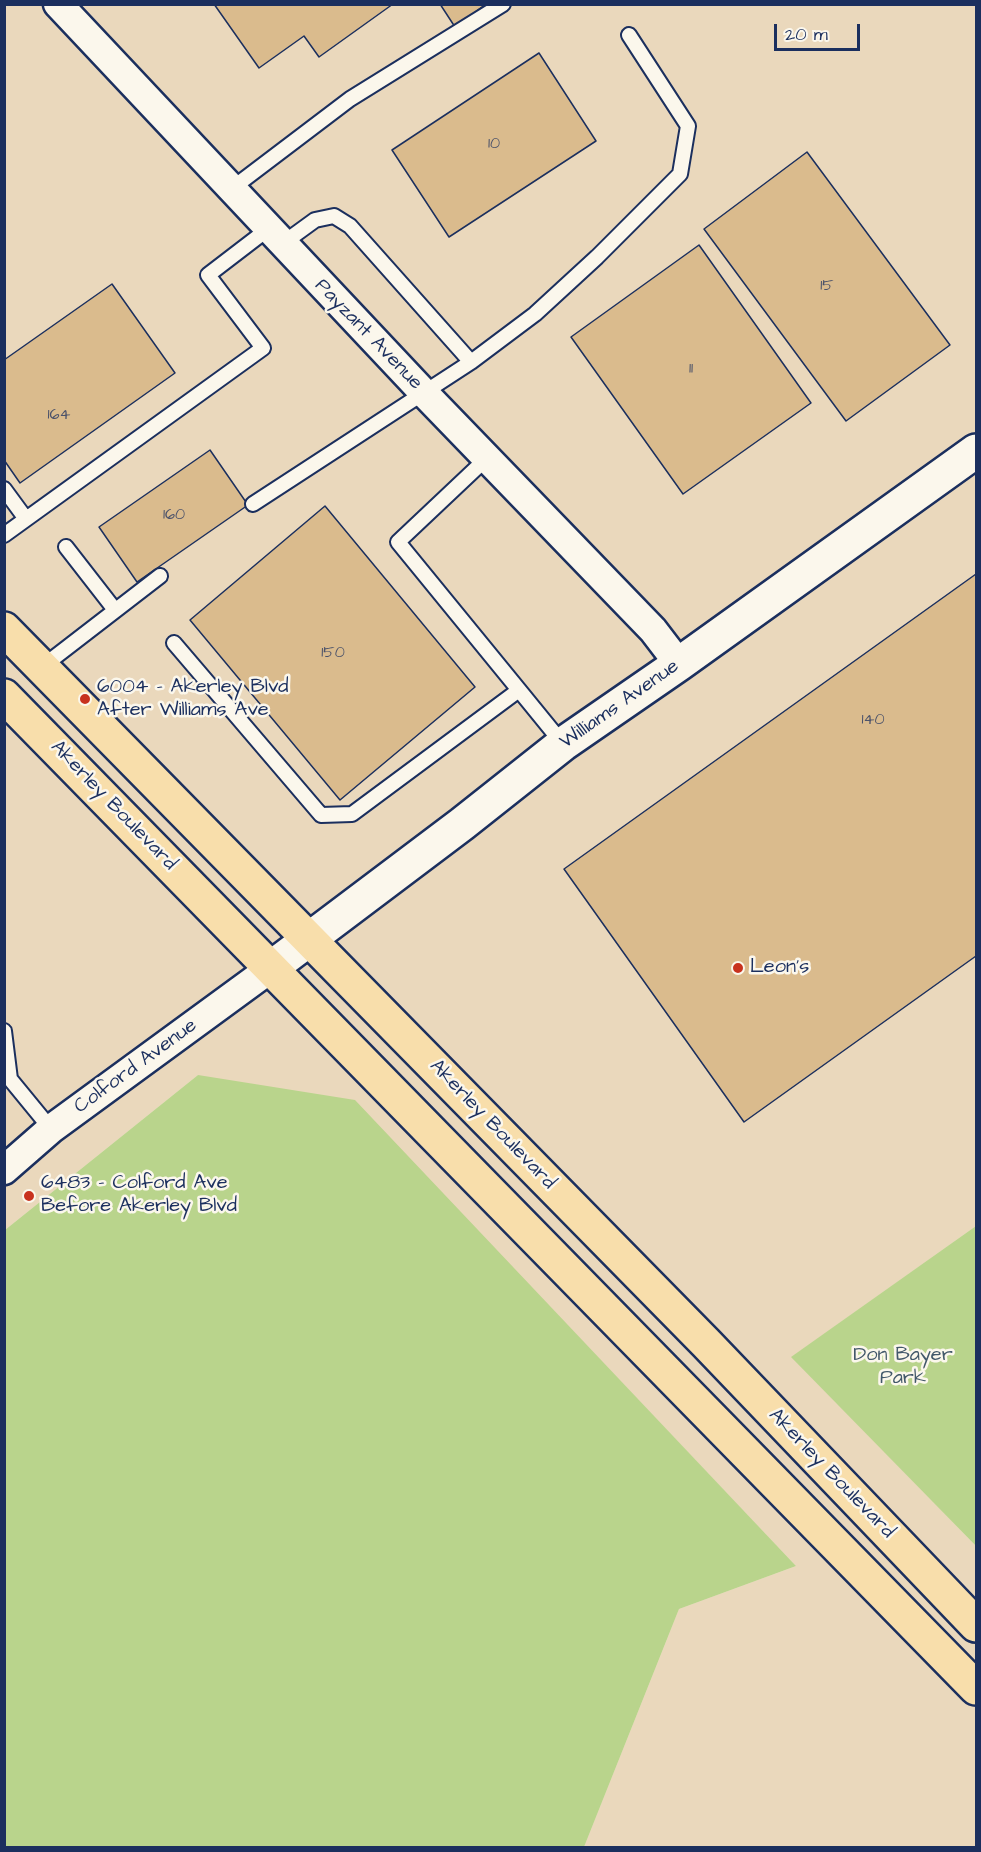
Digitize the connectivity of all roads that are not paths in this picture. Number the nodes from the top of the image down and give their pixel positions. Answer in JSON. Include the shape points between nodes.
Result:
{"nodes":[{"id":1,"x":58,"y":4,"type":"edge"},
{"id":2,"x":502,"y":4,"type":"edge"},
{"id":3,"x":629,"y":35,"type":"dead end"},
{"id":4,"x":230,"y":190,"type":"junction"},
{"id":5,"x":275,"y":236,"type":"junction"},
{"id":6,"x":471,"y":362,"type":"junction"},
{"id":7,"x":423,"y":392,"type":"junction"},
{"id":8,"x":976,"y":451,"type":"edge"},
{"id":9,"x":487,"y":458,"type":"junction"},
{"id":10,"x":4,"y":489,"type":"edge"},
{"id":11,"x":253,"y":504,"type":"dead end"},
{"id":12,"x":26,"y":519,"type":"junction"},
{"id":13,"x":4,"y":535,"type":"edge"},
{"id":14,"x":66,"y":547,"type":"dead end"},
{"id":15,"x":160,"y":576,"type":"dead end"},
{"id":16,"x":115,"y":610,"type":"junction"},
{"id":17,"x":4,"y":628,"type":"edge"},
{"id":18,"x":174,"y":643,"type":"dead end"},
{"id":19,"x":680,"y":664,"type":"junction"},
{"id":20,"x":42,"y":667,"type":"junction"},
{"id":21,"x":519,"y":690,"type":"junction"},
{"id":22,"x":4,"y":696,"type":"edge"},
{"id":23,"x":563,"y":744,"type":"junction"},
{"id":24,"x":309,"y":939,"type":"junction"},
{"id":25,"x":271,"y":968,"type":"junction"},
{"id":26,"x":4,"y":1031,"type":"edge"},
{"id":27,"x":7,"y":1078,"type":"edge"},
{"id":28,"x":51,"y":1129,"type":"junction"},
{"id":29,"x":4,"y":1170,"type":"edge"},
{"id":30,"x":976,"y":1625,"type":"edge"},
{"id":31,"x":976,"y":1688,"type":"edge"}],
"edges":[{"from":1,"to":4,"type":"street","name":"Payzant Avenue"},
{"from":2,"to":4,"type":"lane","via":[[350,99]]},
{"from":3,"to":6,"type":"lane","via":[[688,126],[680,174],[535,314]]},
{"from":4,"to":5,"type":"street","name":"Payzant Avenue"},
{"from":5,"to":6,"type":"lane","via":[[334,216],[350,226]]},
{"from":5,"to":7,"type":"street","name":"Payzant Avenue"},
{"from":5,"to":12,"type":"lane","via":[[208,275],[263,348]]},
{"from":6,"to":7,"type":"lane"},
{"from":7,"to":9,"type":"street","name":"Payzant Avenue"},
{"from":7,"to":11,"type":"lane"},
{"from":8,"to":19,"type":"street","name":"Williams Avenue"},
{"from":9,"to":19,"type":"street","name":"Payzant Avenue","via":[[653,630]]},
{"from":9,"to":21,"type":"lane","via":[[398,542]]},
{"from":10,"to":12,"type":"lane"},
{"from":12,"to":13,"type":"lane"},
{"from":14,"to":16,"type":"lane"},
{"from":15,"to":16,"type":"lane"},
{"from":16,"to":20,"type":"lane"},
{"from":17,"to":20,"type":"main road","name":"Akerley Boulevard"},
{"from":18,"to":21,"type":"lane","via":[[321,815],[352,814]]},
{"from":19,"to":23,"type":"street","name":"Williams Avenue"},
{"from":20,"to":24,"type":"main road","name":"Akerley Boulevard"},
{"from":21,"to":23,"type":"lane"},
{"from":22,"to":25,"type":"main road","name":"Akerley Boulevard"},
{"from":23,"to":24,"type":"street","name":"Williams Avenue"},
{"from":24,"to":25,"type":"street","name":"Williams Avenue"},
{"from":24,"to":30,"type":"main road","name":"Akerley Boulevard","via":[[706,1343]]},
{"from":25,"to":28,"type":"street","name":"Colford Avenue"},
{"from":25,"to":31,"type":"main road","name":"Akerley Boulevard"},
{"from":26,"to":27,"type":"lane"},
{"from":27,"to":28,"type":"lane"},
{"from":28,"to":29,"type":"street","name":"Colford Avenue"}]}
